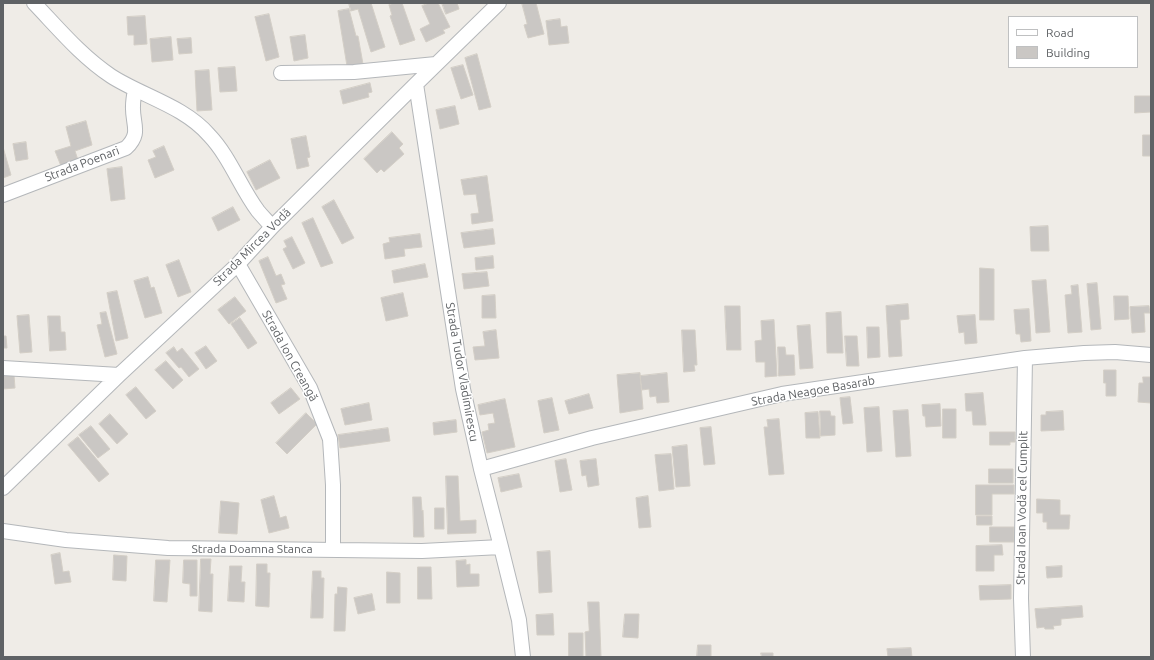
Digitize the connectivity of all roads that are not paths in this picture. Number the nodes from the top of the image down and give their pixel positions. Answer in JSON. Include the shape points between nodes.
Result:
{"nodes":[{"id":1,"x":34,"y":3,"type":"edge"},
{"id":2,"x":499,"y":3,"type":"edge"},
{"id":3,"x":436,"y":64,"type":"junction"},
{"id":4,"x":281,"y":73,"type":"dead end"},
{"id":5,"x":416,"y":84,"type":"junction"},
{"id":6,"x":135,"y":90,"type":"junction"},
{"id":7,"x":3,"y":195,"type":"edge"},
{"id":8,"x":272,"y":227,"type":"junction"},
{"id":9,"x":238,"y":264,"type":"junction"},
{"id":10,"x":1151,"y":355,"type":"edge"},
{"id":11,"x":1025,"y":358,"type":"junction"},
{"id":12,"x":3,"y":368,"type":"edge"},
{"id":13,"x":119,"y":375,"type":"junction"},
{"id":14,"x":481,"y":469,"type":"junction"},
{"id":15,"x":3,"y":488,"type":"edge"},
{"id":16,"x":3,"y":531,"type":"edge"},
{"id":17,"x":501,"y":547,"type":"junction"},
{"id":18,"x":333,"y":549,"type":"junction"},
{"id":19,"x":523,"y":657,"type":"edge"},
{"id":20,"x":1023,"y":657,"type":"edge"}],
"edges":[{"from":1,"to":6,"type":"street","via":[[90,61]]},
{"from":2,"to":3,"type":"street","name":"Strada Mircea Vodă"},
{"from":3,"to":4,"type":"street","via":[[354,72]]},
{"from":3,"to":5,"type":"street","name":"Strada Mircea Vodă"},
{"from":5,"to":8,"type":"street","name":"Strada Mircea Vodă"},
{"from":5,"to":14,"type":"street","name":"Strada Tudor Vladimirescu","via":[[463,389]]},
{"from":6,"to":7,"type":"street","name":"Strada Poenari","via":[[132,105],[135,134],[126,148]]},
{"from":6,"to":8,"type":"street","via":[[182,113],[209,134],[258,211]]},
{"from":8,"to":9,"type":"street","name":"Strada Mircea Vodă"},
{"from":9,"to":13,"type":"street","name":"Strada Mircea Vodă"},
{"from":9,"to":18,"type":"street","name":"Strada Ion Creangă","via":[[310,388],[330,439]]},
{"from":10,"to":11,"type":"street","name":"Strada Neagoe Basarab","via":[[1084,352]]},
{"from":11,"to":14,"type":"street","name":"Strada Neagoe Basarab","via":[[782,394],[592,438]]},
{"from":11,"to":20,"type":"street","name":"Strada Ioan Vodă cel Cumplit","via":[[1021,598]]},
{"from":12,"to":13,"type":"street"},
{"from":13,"to":15,"type":"street","name":"Strada Mircea Vodă"},
{"from":14,"to":17,"type":"street","name":"Strada Tudor Vladimirescu"},
{"from":16,"to":18,"type":"street","name":"Strada Doamna Stanca","via":[[66,540],[168,548]]},
{"from":17,"to":18,"type":"street","name":"Strada Doamna Stanca","via":[[422,551]]},
{"from":17,"to":19,"type":"street","name":"Strada Tudor Vladimirescu","via":[[519,620]]}]}
